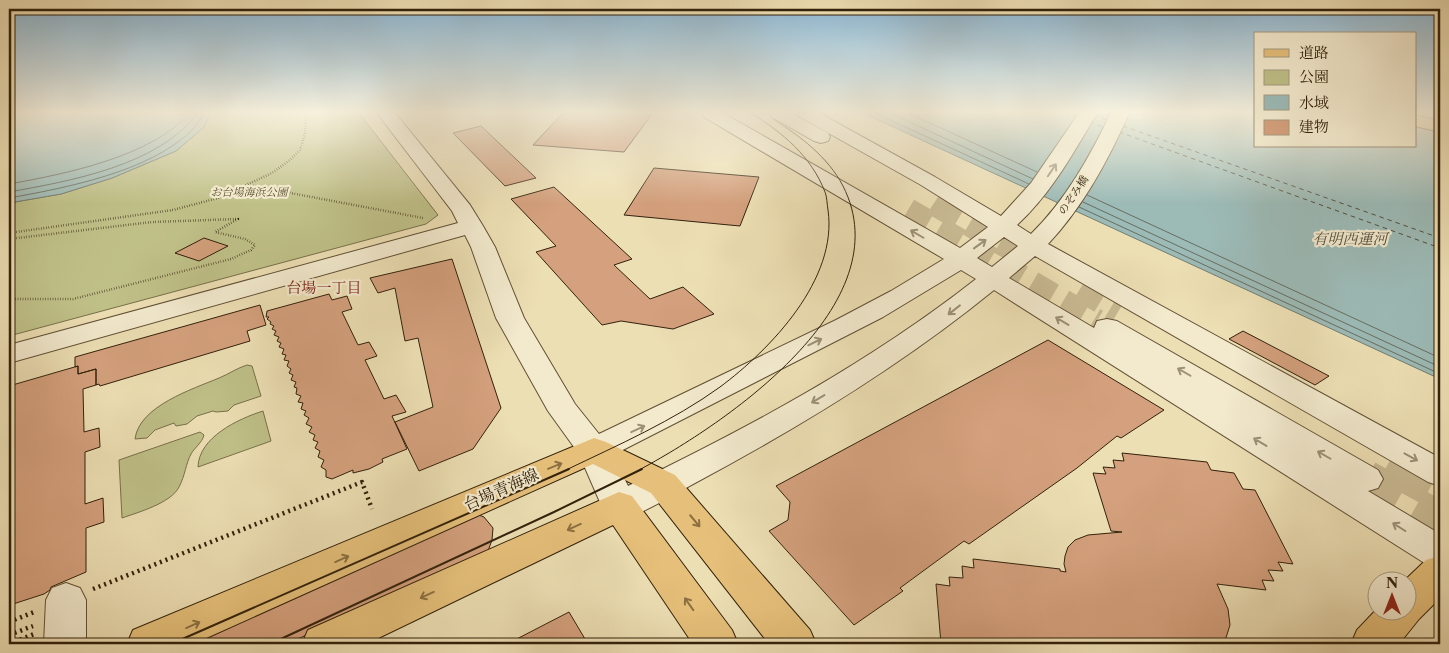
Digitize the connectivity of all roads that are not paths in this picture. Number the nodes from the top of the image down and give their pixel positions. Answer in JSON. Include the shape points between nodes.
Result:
{"nodes":[{"id":1,"x":410,"y":143,"type":"edge"},
{"id":2,"x":764,"y":143,"type":"edge"},
{"id":3,"x":789,"y":143,"type":"edge"},
{"id":4,"x":831,"y":143,"type":"edge"},
{"id":5,"x":861,"y":143,"type":"edge"},
{"id":6,"x":1069,"y":143,"type":"edge"},
{"id":7,"x":1103,"y":143,"type":"edge"},
{"id":8,"x":928,"y":181,"type":"junction"},
{"id":9,"x":1023,"y":201,"type":"junction"},
{"id":10,"x":934,"y":203,"type":"tunnel mouth"},
{"id":11,"x":908,"y":210,"type":"tunnel mouth"},
{"id":12,"x":472,"y":226,"type":"junction"},
{"id":13,"x":1002,"y":228,"type":"junction"},
{"id":14,"x":1032,"y":246,"type":"junction"},
{"id":15,"x":958,"y":259,"type":"junction"},
{"id":16,"x":992,"y":279,"type":"junction"},
{"id":17,"x":1107,"y":316,"type":"tunnel mouth"},
{"id":18,"x":9,"y":354,"type":"edge"},
{"id":19,"x":594,"y":450,"type":"junction"},
{"id":20,"x":1377,"y":472,"type":"tunnel mouth"},
{"id":21,"x":1440,"y":473,"type":"edge"},
{"id":22,"x":663,"y":484,"type":"junction"},
{"id":23,"x":618,"y":506,"type":"junction"},
{"id":24,"x":1440,"y":553,"type":"edge"},
{"id":25,"x":1440,"y":572,"type":"edge"},
{"id":26,"x":1416,"y":596,"type":"edge"},
{"id":27,"x":66,"y":600,"type":"road end"},
{"id":28,"x":1393,"y":620,"type":"edge"},
{"id":29,"x":65,"y":644,"type":"edge"},
{"id":30,"x":148,"y":644,"type":"edge"},
{"id":31,"x":323,"y":644,"type":"edge"},
{"id":32,"x":717,"y":644,"type":"edge"},
{"id":33,"x":795,"y":644,"type":"edge"},
{"id":34,"x":1372,"y":644,"type":"edge"}],
"edges":[{"from":1,"to":12,"type":"street"},
{"from":15,"to":2,"type":"street","one_way":true},
{"from":3,"to":11,"type":"street"},
{"from":4,"to":10,"type":"street"},
{"from":5,"to":8,"type":"street"},
{"from":9,"to":6,"type":"street","one_way":true,"via":[[1056,165]]},
{"from":7,"to":14,"type":"street","name":"のぞみ橋","via":[[1053,224]]},
{"from":8,"to":9,"type":"street","via":[[967,197],[998,202]]},
{"from":8,"to":13,"type":"street"},
{"from":9,"to":13,"type":"street"},
{"from":12,"to":18,"type":"street"},
{"from":12,"to":19,"type":"street","via":[[510,318],[564,411]]},
{"from":13,"to":14,"type":"street"},
{"from":15,"to":13,"type":"street","one_way":true},
{"from":14,"to":16,"type":"street","name":"のぞみ橋"},
{"from":14,"to":21,"type":"street","one_way":true},
{"from":15,"to":16,"type":"street"},
{"from":19,"to":15,"type":"street","one_way":true,"via":[[843,328]]},
{"from":16,"to":22,"type":"street","name":"のぞみ橋","one_way":true,"via":[[949,314],[889,355],[809,404]]},
{"from":24,"to":16,"type":"street","one_way":true},
{"from":17,"to":20,"type":"street"},
{"from":19,"to":22,"type":"main road"},
{"from":19,"to":23,"type":"street"},
{"from":30,"to":19,"type":"main road","name":"台場青海線","one_way":true},
{"from":22,"to":23,"type":"street","name":"のぞみ橋"},
{"from":22,"to":33,"type":"main road","one_way":true},
{"from":23,"to":31,"type":"main road","one_way":true},
{"from":32,"to":23,"type":"main road","one_way":true},
{"from":25,"to":26,"type":"main road"},
{"from":27,"to":29,"type":"street"},
{"from":28,"to":34,"type":"main road"}]}
